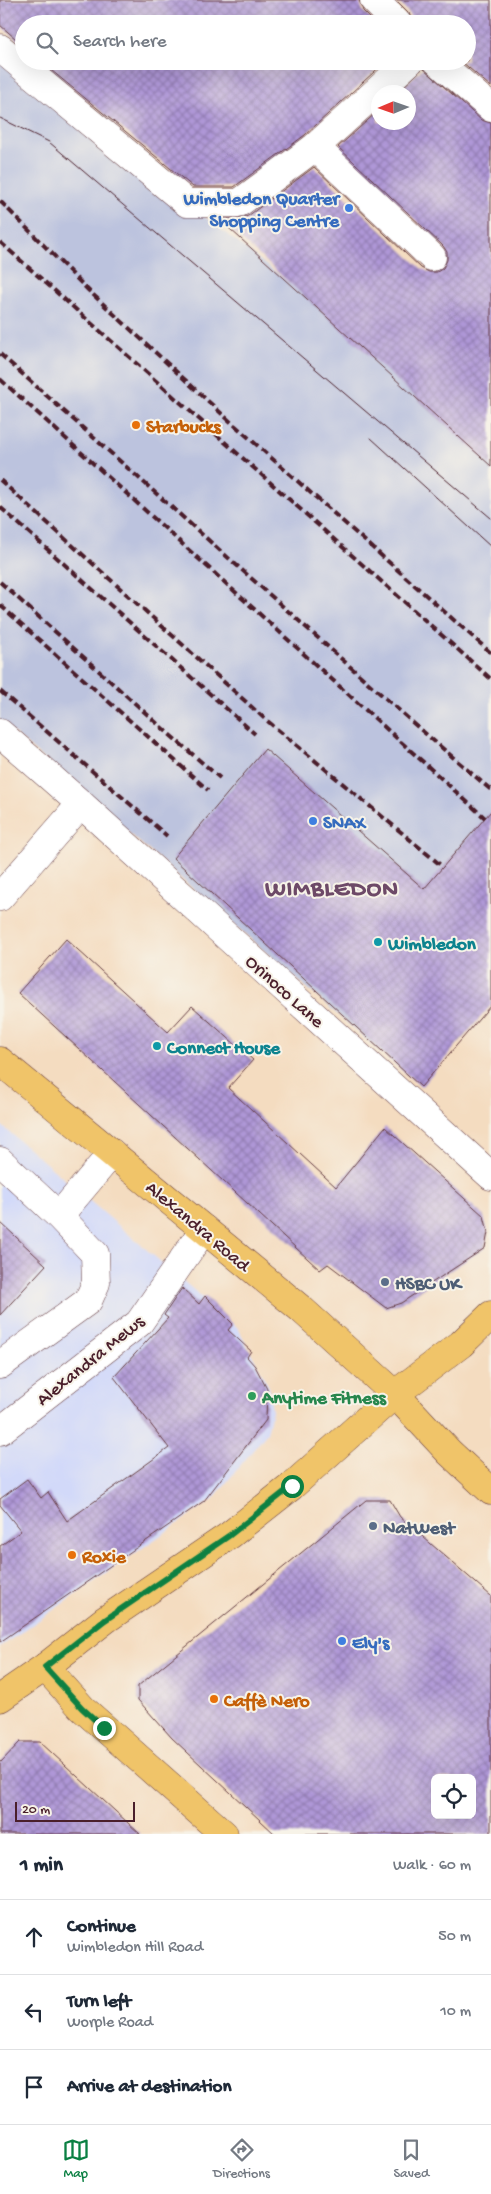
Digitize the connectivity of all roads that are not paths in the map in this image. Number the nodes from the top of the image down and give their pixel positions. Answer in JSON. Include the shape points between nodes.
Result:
{"nodes":[{"id":1,"x":374,"y":0,"type":"edge"},
{"id":2,"x":389,"y":15,"type":"edge"},
{"id":3,"x":0,"y":48,"type":"edge"},
{"id":4,"x":15,"y":60,"type":"edge"},
{"id":5,"x":27,"y":70,"type":"edge"},
{"id":6,"x":400,"y":70,"type":"edge"},
{"id":7,"x":447,"y":70,"type":"edge"},
{"id":8,"x":491,"y":108,"type":"edge"},
{"id":9,"x":314,"y":147,"type":"junction"},
{"id":10,"x":432,"y":257,"type":"dead end"},
{"id":11,"x":0,"y":734,"type":"edge"},
{"id":12,"x":81,"y":804,"type":"junction"},
{"id":13,"x":0,"y":897,"type":"edge"},
{"id":14,"x":0,"y":1061,"type":"edge"},
{"id":15,"x":112,"y":1153,"type":"junction"},
{"id":16,"x":0,"y":1161,"type":"edge"},
{"id":17,"x":491,"y":1176,"type":"edge"},
{"id":18,"x":59,"y":1216,"type":"junction"},
{"id":19,"x":204,"y":1229,"type":"junction"},
{"id":20,"x":491,"y":1315,"type":"edge"},
{"id":21,"x":0,"y":1365,"type":"edge"},
{"id":22,"x":395,"y":1394,"type":"junction"},
{"id":23,"x":0,"y":1431,"type":"edge"},
{"id":24,"x":491,"y":1491,"type":"edge"},
{"id":25,"x":45,"y":1667,"type":"junction"},
{"id":26,"x":0,"y":1698,"type":"edge"},
{"id":27,"x":224,"y":1834,"type":"edge"}],
"edges":[{"from":1,"to":2,"type":"lane"},
{"from":3,"to":4,"type":"lane"},
{"from":5,"to":9,"type":"lane","via":[[187,203],[239,203]]},
{"from":6,"to":9,"type":"lane"},
{"from":7,"to":8,"type":"lane"},
{"from":9,"to":10,"type":"lane"},
{"from":11,"to":12,"type":"lane","name":"Orinoco Lane"},
{"from":12,"to":13,"type":"lane"},
{"from":12,"to":17,"type":"lane","name":"Orinoco Lane"},
{"from":14,"to":15,"type":"main road","name":"Alexandra Road"},
{"from":15,"to":18,"type":"lane"},
{"from":15,"to":19,"type":"main road","name":"Alexandra Road"},
{"from":16,"to":18,"type":"lane"},
{"from":18,"to":21,"type":"lane","via":[[96,1254],[96,1283],[88,1301]]},
{"from":19,"to":22,"type":"main road","name":"Alexandra Road","via":[[301,1309]]},
{"from":19,"to":23,"type":"lane","name":"Alexandra Mews","via":[[139,1323]]},
{"from":20,"to":22,"type":"main road","via":[[461,1344]]},
{"from":22,"to":24,"type":"main road","name":"Alexandra Road"},
{"from":22,"to":25,"type":"main road","via":[[292,1486],[230,1535],[105,1620]]},
{"from":25,"to":26,"type":"main road"},
{"from":25,"to":27,"type":"main road","via":[[82,1708]]}]}
